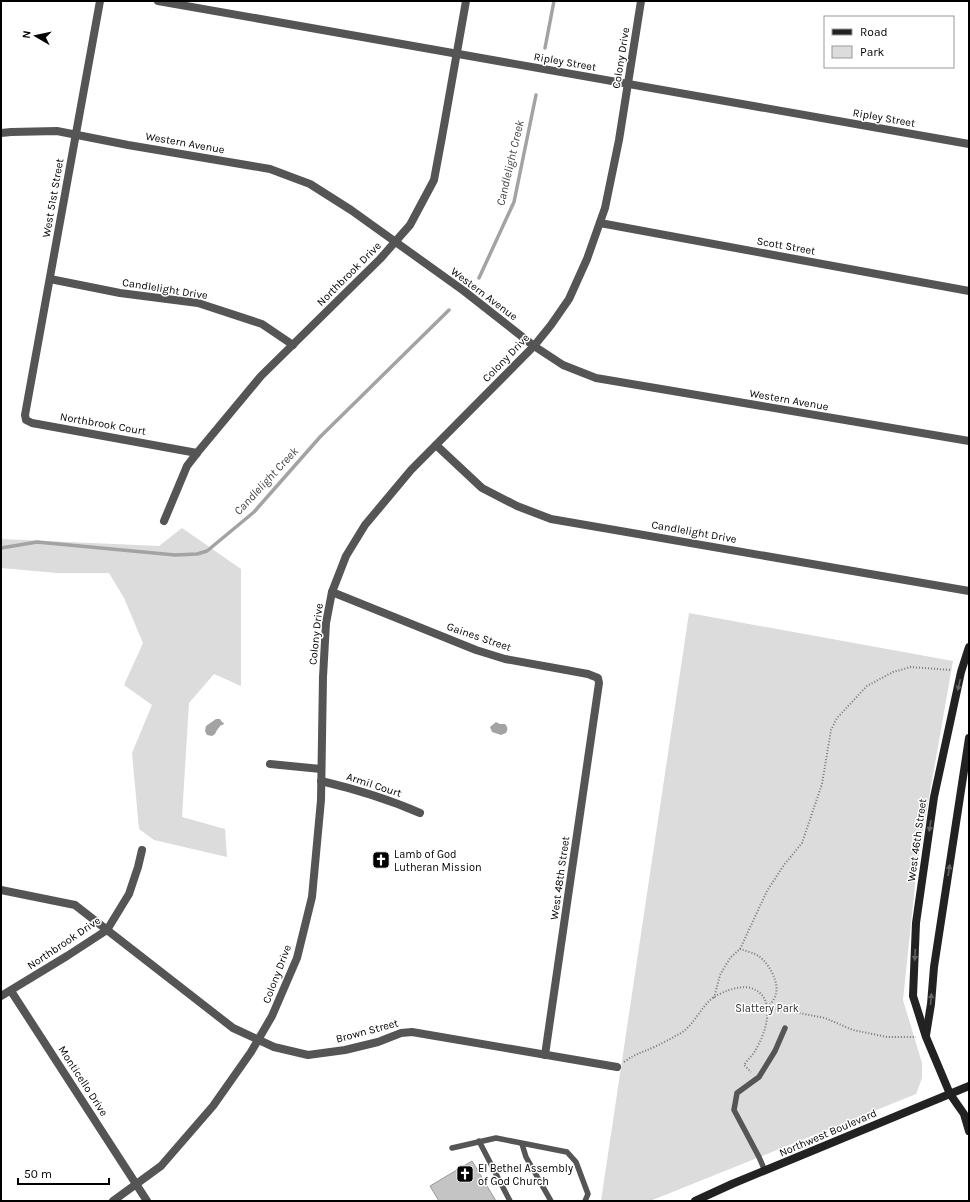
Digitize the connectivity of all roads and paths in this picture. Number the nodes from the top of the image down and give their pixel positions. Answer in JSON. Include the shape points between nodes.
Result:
{"nodes":[{"id":1,"x":100,"y":1,"type":"edge"},
{"id":2,"x":158,"y":1,"type":"edge"},
{"id":3,"x":466,"y":1,"type":"edge"},
{"id":4,"x":641,"y":1,"type":"edge"},
{"id":5,"x":456,"y":54,"type":"junction"},
{"id":6,"x":628,"y":85,"type":"junction"},
{"id":7,"x":1,"y":133,"type":"edge"},
{"id":8,"x":76,"y":135,"type":"junction"},
{"id":9,"x":969,"y":144,"type":"edge"},
{"id":10,"x":600,"y":223,"type":"junction"},
{"id":11,"x":396,"y":242,"type":"junction"},
{"id":12,"x":50,"y":279,"type":"junction"},
{"id":13,"x":969,"y":291,"type":"edge"},
{"id":14,"x":293,"y":345,"type":"junction"},
{"id":15,"x":534,"y":346,"type":"junction"},
{"id":16,"x":28,"y":399,"type":"joint"},
{"id":17,"x":969,"y":442,"type":"edge"},
{"id":18,"x":436,"y":445,"type":"junction"},
{"id":19,"x":197,"y":453,"type":"junction"},
{"id":20,"x":164,"y":522,"type":"dead end"},
{"id":21,"x":969,"y":591,"type":"edge"},
{"id":22,"x":332,"y":592,"type":"junction"},
{"id":23,"x":969,"y":647,"type":"edge"},
{"id":24,"x":961,"y":672,"type":"junction"},
{"id":25,"x":596,"y":705,"type":"joint"},
{"id":26,"x":969,"y":738,"type":"edge"},
{"id":27,"x":270,"y":764,"type":"dead end"},
{"id":28,"x":321,"y":769,"type":"junction"},
{"id":29,"x":321,"y":781,"type":"junction"},
{"id":30,"x":420,"y":813,"type":"dead end"},
{"id":31,"x":142,"y":850,"type":"dead end"},
{"id":32,"x":1,"y":890,"type":"edge"},
{"id":33,"x":107,"y":930,"type":"junction"},
{"id":34,"x":740,"y":949,"type":"junction"},
{"id":35,"x":11,"y":991,"type":"junction"},
{"id":36,"x":1,"y":996,"type":"edge"},
{"id":37,"x":714,"y":998,"type":"junction"},
{"id":38,"x":768,"y":1007,"type":"junction"},
{"id":39,"x":785,"y":1028,"type":"dead end"},
{"id":40,"x":926,"y":1037,"type":"junction"},
{"id":41,"x":259,"y":1040,"type":"junction"},
{"id":42,"x":545,"y":1055,"type":"junction"},
{"id":43,"x":617,"y":1068,"type":"joint"},
{"id":44,"x":756,"y":1078,"type":"junction"},
{"id":45,"x":969,"y":1086,"type":"edge"},
{"id":46,"x":950,"y":1094,"type":"junction"},
{"id":47,"x":969,"y":1131,"type":"edge"},
{"id":48,"x":479,"y":1141,"type":"junction"},
{"id":49,"x":522,"y":1144,"type":"junction"},
{"id":50,"x":452,"y":1148,"type":"dead end"},
{"id":51,"x":765,"y":1171,"type":"junction"},
{"id":52,"x":136,"y":1184,"type":"junction"},
{"id":53,"x":113,"y":1201,"type":"edge"},
{"id":54,"x":147,"y":1201,"type":"edge"},
{"id":55,"x":510,"y":1201,"type":"edge"},
{"id":56,"x":552,"y":1201,"type":"edge"},
{"id":57,"x":585,"y":1201,"type":"edge"},
{"id":58,"x":695,"y":1201,"type":"edge"}],
"edges":[{"from":1,"to":8,"type":"street","name":"West 51st Street"},
{"from":2,"to":5,"type":"street","name":"Ripley Street"},
{"from":3,"to":5,"type":"street","name":"Northbrook Drive"},
{"from":4,"to":6,"type":"street","name":"Colony Drive"},
{"from":5,"to":6,"type":"street","name":"Ripley Street"},
{"from":5,"to":11,"type":"street","name":"Northbrook Drive","via":[[434,180],[410,226]]},
{"from":6,"to":9,"type":"street","name":"Ripley Street"},
{"from":6,"to":10,"type":"street","name":"Colony Drive"},
{"from":7,"to":8,"type":"street","name":"Western Avenue","via":[[57,131]]},
{"from":8,"to":11,"type":"street","name":"Western Avenue","via":[[270,169],[310,184]]},
{"from":8,"to":12,"type":"street","name":"West 51st Street"},
{"from":10,"to":13,"type":"street","name":"Scott Street"},
{"from":10,"to":15,"type":"street","name":"Colony Drive","via":[[569,299]]},
{"from":11,"to":14,"type":"street","name":"Northbrook Drive"},
{"from":11,"to":15,"type":"street","name":"Western Avenue"},
{"from":12,"to":14,"type":"street","name":"Candlelight Drive","via":[[198,303],[262,324]]},
{"from":12,"to":16,"type":"street","name":"West 51st Street"},
{"from":14,"to":19,"type":"street","name":"Northbrook Drive","via":[[261,376]]},
{"from":15,"to":17,"type":"street","name":"Western Avenue","via":[[563,365],[596,378]]},
{"from":15,"to":18,"type":"street","name":"Colony Drive"},
{"from":16,"to":19,"type":"street","name":"Northbrook Court","via":[[25,415],[26,420],[32,423]]},
{"from":18,"to":21,"type":"street","name":"Candlelight Drive","via":[[482,488],[517,506],[551,518]]},
{"from":18,"to":22,"type":"street","name":"Colony Drive","via":[[365,525],[346,556]]},
{"from":19,"to":20,"type":"street","name":"Northbrook Drive","via":[[187,466]]},
{"from":22,"to":25,"type":"street","name":"Gaines Street","via":[[476,650],[598,678]]},
{"from":22,"to":28,"type":"street","name":"Colony Drive","via":[[326,623]]},
{"from":23,"to":24,"type":"street","name":"West 46th Street"},
{"from":24,"to":34,"type":"path","via":[[911,667],[893,672],[868,686],[837,718],[831,730],[822,784],[802,843],[767,891]]},
{"from":24,"to":40,"type":"street","name":"West 46th Street","one_way":true,"via":[[934,797],[916,923],[913,996]]},
{"from":25,"to":42,"type":"street","name":"West 48th Street"},
{"from":40,"to":26,"type":"street","one_way":true,"via":[[934,967]]},
{"from":27,"to":28,"type":"street"},
{"from":28,"to":29,"type":"street","name":"Colony Drive"},
{"from":29,"to":30,"type":"street","name":"Armil Court","via":[[364,791]]},
{"from":29,"to":41,"type":"street","name":"Colony Drive","via":[[312,896],[297,958]]},
{"from":31,"to":33,"type":"street","name":"Northbrook Drive","via":[[129,894]]},
{"from":32,"to":33,"type":"street","name":"Brown Street","via":[[76,905]]},
{"from":33,"to":35,"type":"street","name":"Northbrook Drive"},
{"from":33,"to":41,"type":"street","name":"Brown Street","via":[[233,1028]]},
{"from":34,"to":37,"type":"path","via":[[730,958],[720,975]]},
{"from":34,"to":38,"type":"path","via":[[760,957],[774,977],[776,994]]},
{"from":35,"to":36,"type":"street","name":"Northbrook Drive"},
{"from":35,"to":52,"type":"street","name":"Monticello Drive"},
{"from":37,"to":38,"type":"path","via":[[726,991],[745,986],[758,991]]},
{"from":37,"to":43,"type":"path","via":[[682,1032],[634,1055]]},
{"from":38,"to":40,"type":"path","via":[[825,1018],[853,1030],[886,1037]]},
{"from":38,"to":44,"type":"path","via":[[761,1040],[744,1065]]},
{"from":39,"to":44,"type":"lane","via":[[775,1051]]},
{"from":40,"to":46,"type":"street","name":"West 46th Street"},
{"from":41,"to":42,"type":"street","name":"Brown Street","via":[[274,1047],[308,1055],[345,1050],[412,1032]]},
{"from":41,"to":52,"type":"street","name":"Colony Drive","via":[[213,1106],[161,1166]]},
{"from":42,"to":43,"type":"street","name":"Brown Street"},
{"from":44,"to":51,"type":"lane","via":[[737,1093],[734,1110]]},
{"from":45,"to":46,"type":"street","name":"Northwest Boulevard"},
{"from":46,"to":47,"type":"street","name":"West 46th Street","via":[[964,1114]]},
{"from":46,"to":51,"type":"street","name":"Northwest Boulevard"},
{"from":48,"to":49,"type":"lane","via":[[496,1138]]},
{"from":48,"to":50,"type":"lane"},
{"from":48,"to":55,"type":"lane"},
{"from":49,"to":56,"type":"lane","via":[[526,1157]]},
{"from":49,"to":57,"type":"lane","via":[[567,1152],[579,1168],[588,1194]]},
{"from":51,"to":58,"type":"street","name":"Northwest Boulevard"},
{"from":52,"to":53,"type":"street","name":"Colony Drive"},
{"from":52,"to":54,"type":"street","name":"Monticello Drive"}]}
